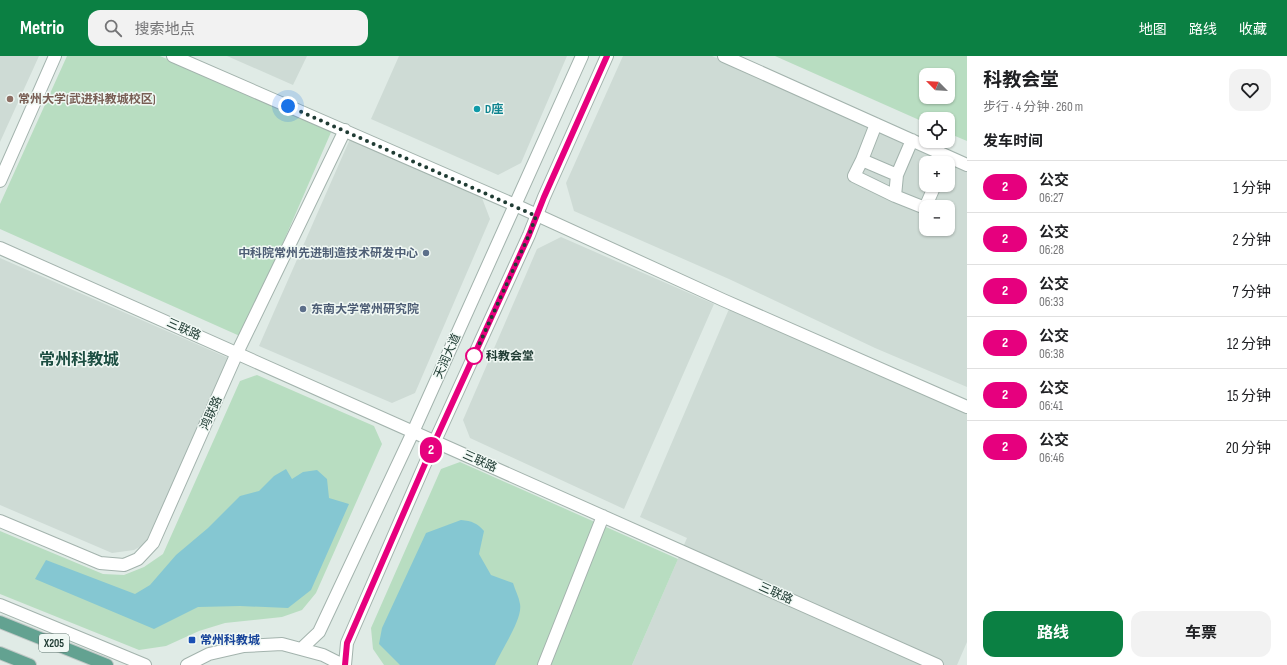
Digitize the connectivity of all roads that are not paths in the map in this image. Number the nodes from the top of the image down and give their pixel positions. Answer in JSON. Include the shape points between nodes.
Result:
{"nodes":[{"id":1,"x":54,"y":56,"type":"edge"},
{"id":2,"x":173,"y":56,"type":"edge"},
{"id":3,"x":582,"y":56,"type":"edge"},
{"id":4,"x":607,"y":56,"type":"edge"},
{"id":5,"x":724,"y":56,"type":"edge"},
{"id":6,"x":876,"y":124,"type":"junction"},
{"id":7,"x":345,"y":130,"type":"junction"},
{"id":8,"x":912,"y":140,"type":"junction"},
{"id":9,"x":941,"y":156,"type":"edge"},
{"id":10,"x":862,"y":160,"type":"junction"},
{"id":11,"x":955,"y":162,"type":"edge"},
{"id":12,"x":967,"y":165,"type":"edge"},
{"id":13,"x":896,"y":175,"type":"junction"},
{"id":14,"x":0,"y":181,"type":"edge"},
{"id":15,"x":932,"y":192,"type":"edge"},
{"id":16,"x":895,"y":196,"type":"junction"},
{"id":17,"x":515,"y":205,"type":"junction"},
{"id":18,"x":536,"y":216,"type":"junction"},
{"id":19,"x":0,"y":248,"type":"edge"},
{"id":20,"x":237,"y":353,"type":"junction"},
{"id":21,"x":967,"y":407,"type":"edge"},
{"id":22,"x":413,"y":432,"type":"junction"},
{"id":23,"x":435,"y":441,"type":"junction"},
{"id":24,"x":603,"y":516,"type":"junction"},
{"id":25,"x":0,"y":521,"type":"edge"},
{"id":26,"x":0,"y":605,"type":"edge"},
{"id":27,"x":0,"y":622,"type":"edge"},
{"id":28,"x":301,"y":649,"type":"junction"},
{"id":29,"x":0,"y":653,"type":"edge"},
{"id":30,"x":30,"y":665,"type":"edge"},
{"id":31,"x":107,"y":665,"type":"edge"},
{"id":32,"x":145,"y":665,"type":"edge"},
{"id":33,"x":188,"y":665,"type":"edge"},
{"id":34,"x":344,"y":665,"type":"edge"},
{"id":35,"x":544,"y":665,"type":"edge"},
{"id":36,"x":937,"y":665,"type":"edge"}],
"edges":[{"from":1,"to":14,"type":"street"},
{"from":2,"to":7,"type":"street"},
{"from":3,"to":17,"type":"street","name":"天润大道"},
{"from":4,"to":18,"type":"street","name":"天润大道"},
{"from":5,"to":6,"type":"street"},
{"from":6,"to":8,"type":"street"},
{"from":6,"to":10,"type":"street"},
{"from":7,"to":17,"type":"street"},
{"from":7,"to":20,"type":"street","name":"鸿联路"},
{"from":8,"to":9,"type":"street"},
{"from":8,"to":13,"type":"street"},
{"from":10,"to":13,"type":"street"},
{"from":10,"to":16,"type":"street","via":[[850,175]]},
{"from":11,"to":12,"type":"street"},
{"from":13,"to":16,"type":"street"},
{"from":15,"to":16,"type":"street","via":[[925,208]]},
{"from":17,"to":18,"type":"street"},
{"from":17,"to":22,"type":"street","name":"天润大道"},
{"from":18,"to":21,"type":"street"},
{"from":18,"to":23,"type":"street","name":"天润大道"},
{"from":19,"to":20,"type":"street","name":"三联路"},
{"from":20,"to":22,"type":"street","name":"三联路"},
{"from":20,"to":25,"type":"street","name":"鸿联路","via":[[153,543],[138,559],[124,565],[100,563]]},
{"from":22,"to":23,"type":"street","name":"三联路"},
{"from":22,"to":28,"type":"street","name":"天润大道","via":[[319,632]]},
{"from":23,"to":24,"type":"street","name":"三联路"},
{"from":23,"to":34,"type":"street","name":"天润大道","via":[[347,643]]},
{"from":24,"to":35,"type":"street"},
{"from":24,"to":36,"type":"street","name":"三联路"},
{"from":26,"to":32,"type":"street"},
{"from":27,"to":31,"type":"main road","number":"X205"},
{"from":28,"to":33,"type":"street","via":[[282,644],[244,646],[209,654]]},
{"from":28,"to":34,"type":"street","via":[[323,655]]},
{"from":29,"to":30,"type":"main road","number":"X205"}]}
